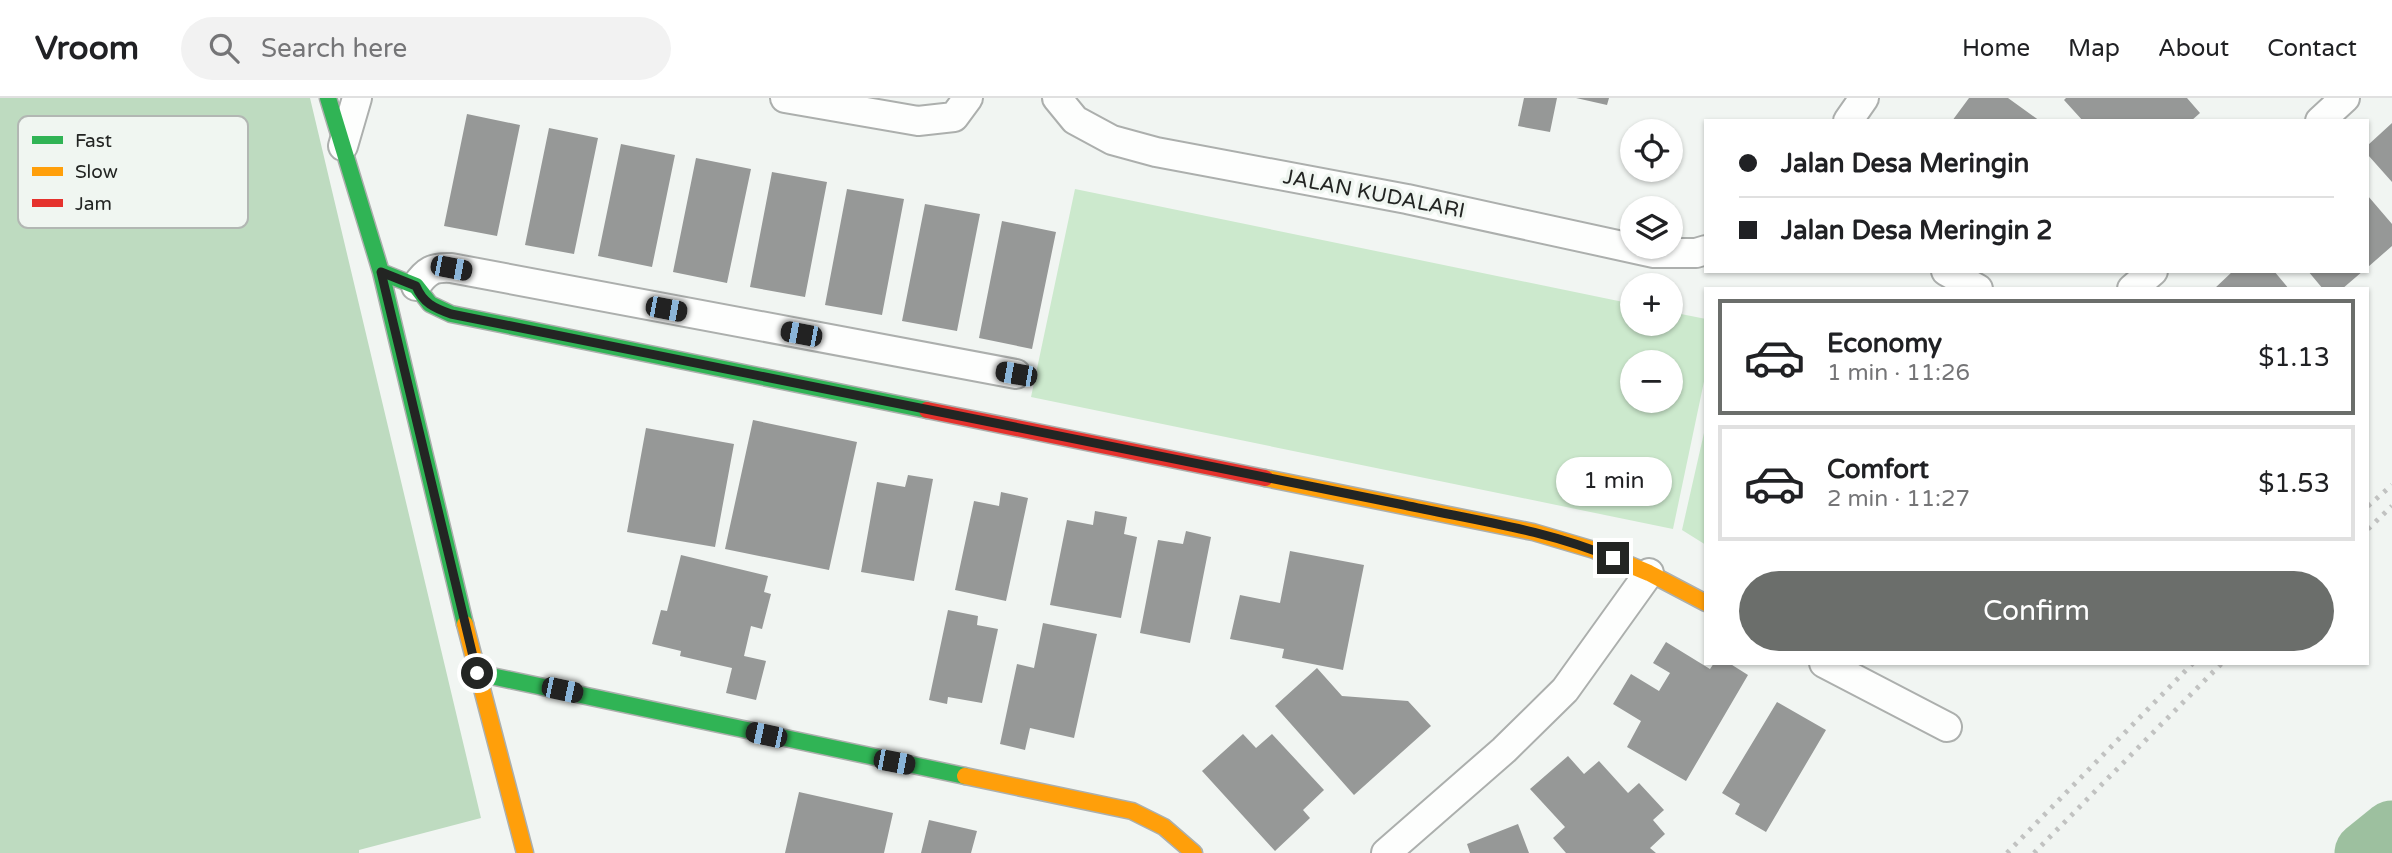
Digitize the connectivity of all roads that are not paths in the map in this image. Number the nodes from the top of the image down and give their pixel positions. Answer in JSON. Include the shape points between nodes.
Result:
{"nodes":[{"id":1,"x":328,"y":98,"type":"edge"},
{"id":2,"x":357,"y":98,"type":"edge"},
{"id":3,"x":785,"y":98,"type":"edge"},
{"id":4,"x":968,"y":98,"type":"edge"},
{"id":5,"x":1056,"y":98,"type":"edge"},
{"id":6,"x":1864,"y":98,"type":"edge"},
{"id":7,"x":2345,"y":98,"type":"edge"},
{"id":8,"x":1849,"y":119,"type":"edge"},
{"id":9,"x":2322,"y":119,"type":"edge"},
{"id":10,"x":343,"y":146,"type":"junction"},
{"id":11,"x":1704,"y":251,"type":"edge"},
{"id":12,"x":381,"y":272,"type":"junction"},
{"id":13,"x":1950,"y":273,"type":"edge"},
{"id":14,"x":2151,"y":273,"type":"edge"},
{"id":15,"x":416,"y":286,"type":"junction"},
{"id":16,"x":1974,"y":287,"type":"edge"},
{"id":17,"x":2134,"y":287,"type":"edge"},
{"id":18,"x":1016,"y":374,"type":"dead end"},
{"id":19,"x":1649,"y":573,"type":"junction"},
{"id":20,"x":1704,"y":602,"type":"edge"},
{"id":21,"x":1828,"y":665,"type":"edge"},
{"id":22,"x":477,"y":673,"type":"junction"},
{"id":23,"x":1947,"y":727,"type":"dead end"},
{"id":24,"x":525,"y":853,"type":"edge"},
{"id":25,"x":1194,"y":853,"type":"edge"},
{"id":26,"x":1386,"y":853,"type":"edge"}],
"edges":[{"from":1,"to":10,"type":"street"},
{"from":2,"to":10,"type":"street"},
{"from":3,"to":4,"type":"street","via":[[918,121],[954,117]]},
{"from":5,"to":11,"type":"street","name":"JALAN KUDALARI","via":[[1075,120],[1112,140],[1156,152],[1407,199],[1654,253]]},
{"from":6,"to":8,"type":"street"},
{"from":7,"to":9,"type":"street"},
{"from":10,"to":12,"type":"street"},
{"from":12,"to":15,"type":"street"},
{"from":12,"to":22,"type":"street"},
{"from":13,"to":16,"type":"street"},
{"from":14,"to":17,"type":"street"},
{"from":15,"to":18,"type":"street","via":[[424,273],[451,268]]},
{"from":15,"to":19,"type":"street","via":[[421,299],[451,314],[1507,527],[1594,550]]},
{"from":19,"to":20,"type":"street"},
{"from":19,"to":26,"type":"street","via":[[1558,697]]},
{"from":21,"to":23,"type":"street"},
{"from":22,"to":24,"type":"street"},
{"from":22,"to":25,"type":"street","via":[[1132,811],[1164,827]]}]}
